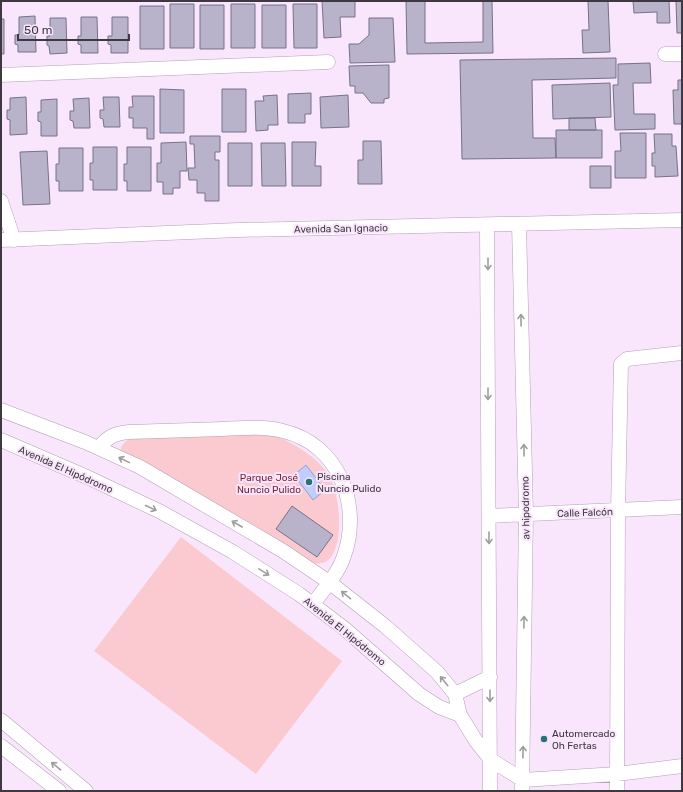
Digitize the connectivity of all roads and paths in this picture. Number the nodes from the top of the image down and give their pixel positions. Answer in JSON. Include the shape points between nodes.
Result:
{"nodes":[{"id":1,"x":665,"y":54,"type":"dead end"},
{"id":2,"x":682,"y":54,"type":"edge"},
{"id":3,"x":328,"y":62,"type":"dead end"},
{"id":4,"x":1,"y":75,"type":"edge"},
{"id":5,"x":1,"y":202,"type":"edge"},
{"id":6,"x":682,"y":220,"type":"edge"},
{"id":7,"x":519,"y":224,"type":"junction"},
{"id":8,"x":487,"y":225,"type":"junction"},
{"id":9,"x":8,"y":240,"type":"edge"},
{"id":10,"x":682,"y":352,"type":"edge"},
{"id":11,"x":1,"y":410,"type":"edge"},
{"id":12,"x":1,"y":440,"type":"edge"},
{"id":13,"x":99,"y":448,"type":"junction"},
{"id":14,"x":682,"y":507,"type":"edge"},
{"id":15,"x":618,"y":510,"type":"junction"},
{"id":16,"x":526,"y":514,"type":"junction"},
{"id":17,"x":489,"y":516,"type":"junction"},
{"id":18,"x":330,"y":582,"type":"junction"},
{"id":19,"x":313,"y":604,"type":"junction"},
{"id":20,"x":490,"y":677,"type":"junction"},
{"id":21,"x":455,"y":694,"type":"junction"},
{"id":22,"x":460,"y":715,"type":"junction"},
{"id":23,"x":1,"y":720,"type":"edge"},
{"id":24,"x":1,"y":746,"type":"edge"},
{"id":25,"x":491,"y":760,"type":"junction"},
{"id":26,"x":682,"y":766,"type":"edge"},
{"id":27,"x":617,"y":774,"type":"junction"},
{"id":28,"x":522,"y":785,"type":"edge"},
{"id":29,"x":59,"y":791,"type":"edge"},
{"id":30,"x":86,"y":791,"type":"edge"},
{"id":31,"x":490,"y":791,"type":"edge"},
{"id":32,"x":617,"y":791,"type":"edge"}],
"edges":[{"from":1,"to":2,"type":"street"},
{"from":3,"to":4,"type":"street"},
{"from":5,"to":9,"type":"street"},
{"from":6,"to":7,"type":"street","name":"Avenida San Ignacio"},
{"from":7,"to":8,"type":"street","name":"Avenida San Ignacio"},
{"from":16,"to":7,"type":"street","name":"av hipodromo","one_way":true},
{"from":8,"to":9,"type":"street","name":"Avenida San Ignacio","via":[[238,230]]},
{"from":8,"to":17,"type":"street","one_way":true},
{"from":10,"to":15,"type":"street","via":[[627,359],[621,364]]},
{"from":11,"to":13,"type":"street"},
{"from":12,"to":19,"type":"street","name":"Avenida El Hipódromo","one_way":true,"via":[[159,511],[232,552]]},
{"from":18,"to":13,"type":"street","one_way":true,"via":[[165,481]]},
{"from":13,"to":18,"type":"street","via":[[109,437],[122,432],[271,428],[308,441],[337,469],[346,488],[350,509],[349,537],[344,557]]},
{"from":14,"to":15,"type":"street","name":"Calle Falcón"},
{"from":15,"to":16,"type":"street","name":"Calle Falcón"},
{"from":15,"to":27,"type":"street"},
{"from":16,"to":17,"type":"street","name":"Calle Falcón"},
{"from":28,"to":16,"type":"street","name":"av hipodromo","one_way":true},
{"from":17,"to":20,"type":"street","one_way":true},
{"from":18,"to":19,"type":"street"},
{"from":21,"to":18,"type":"street","one_way":true,"via":[[437,672]]},
{"from":19,"to":22,"type":"street","name":"Avenida El Hipódromo","via":[[346,629],[419,694],[439,707]]},
{"from":20,"to":21,"type":"street"},
{"from":20,"to":25,"type":"street","one_way":true},
{"from":21,"to":22,"type":"street"},
{"from":22,"to":25,"type":"street"},
{"from":30,"to":23,"type":"street","one_way":true},
{"from":24,"to":29,"type":"street"},
{"from":25,"to":28,"type":"street"},
{"from":25,"to":31,"type":"street"},
{"from":26,"to":27,"type":"street"},
{"from":27,"to":28,"type":"street"},
{"from":27,"to":32,"type":"street"}]}
